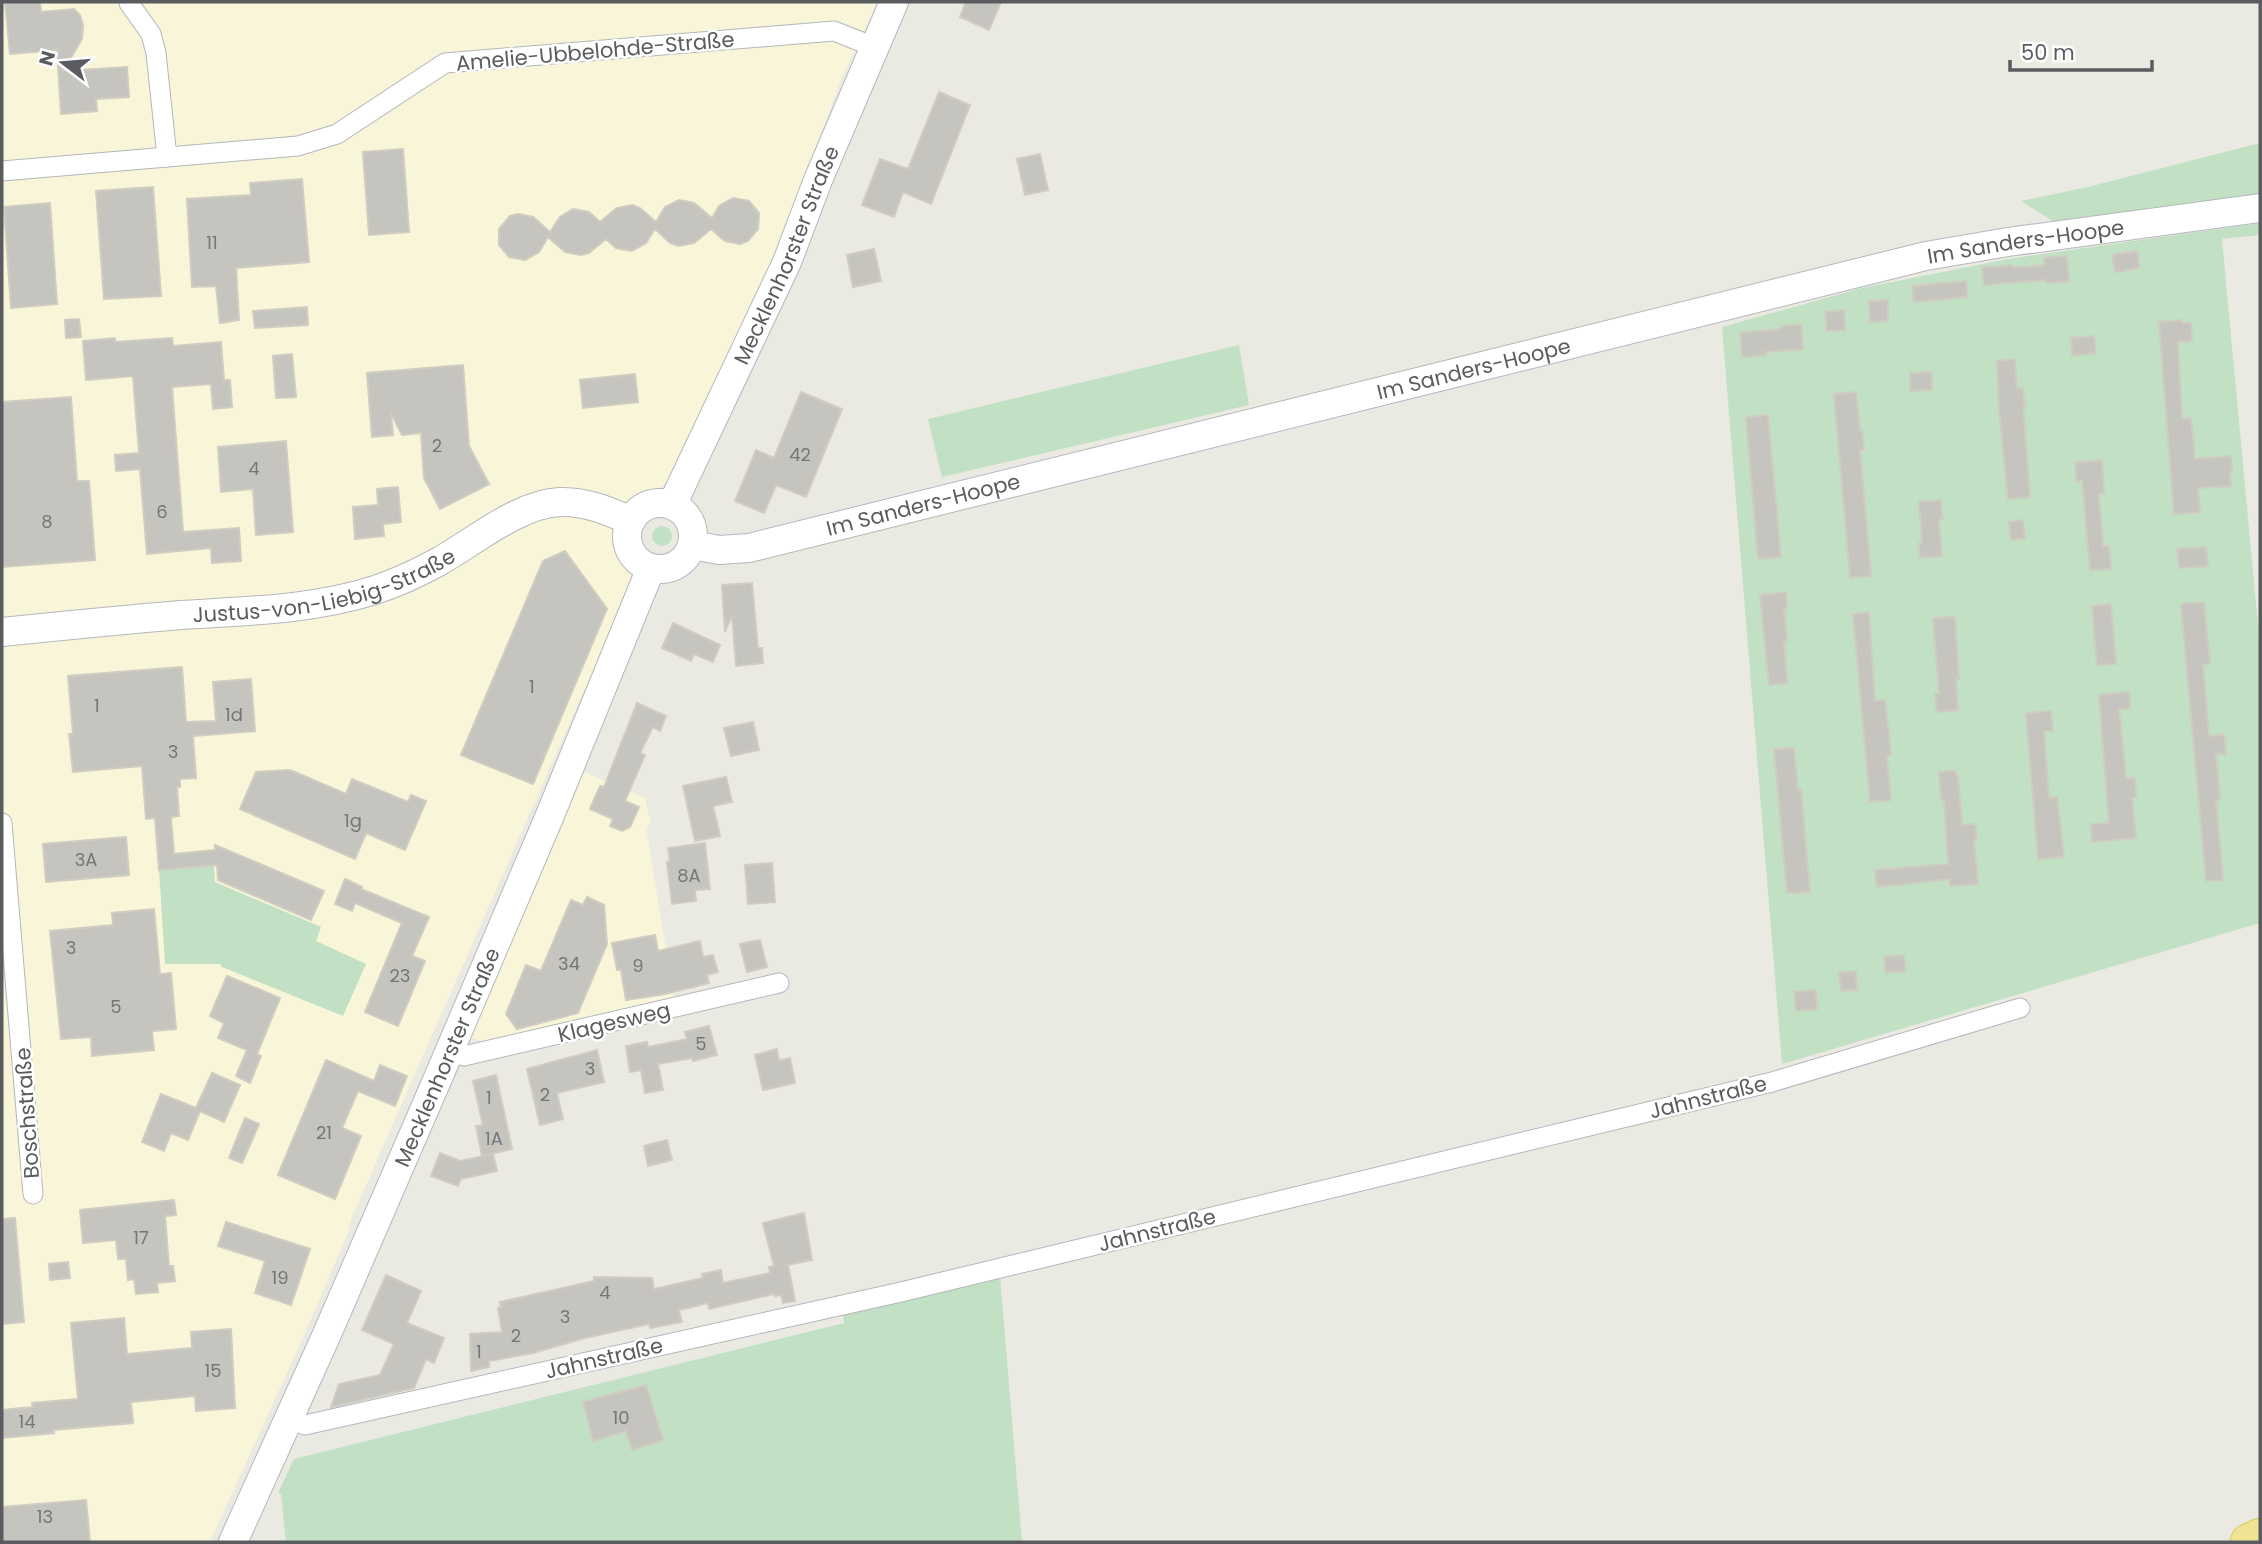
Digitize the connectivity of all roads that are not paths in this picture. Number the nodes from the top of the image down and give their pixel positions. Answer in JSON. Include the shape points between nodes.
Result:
{"nodes":[{"id":1,"x":894,"y":2,"type":"edge"},
{"id":2,"x":129,"y":3,"type":"edge"},
{"id":3,"x":874,"y":47,"type":"junction"},
{"id":4,"x":167,"y":157,"type":"junction"},
{"id":5,"x":2,"y":171,"type":"edge"},
{"id":6,"x":2260,"y":208,"type":"edge"},
{"id":7,"x":672,"y":505,"type":"junction"},
{"id":8,"x":631,"y":521,"type":"junction"},
{"id":9,"x":693,"y":544,"type":"junction"},
{"id":10,"x":651,"y":568,"type":"junction"},
{"id":11,"x":2,"y":632,"type":"edge"},
{"id":12,"x":2,"y":823,"type":"edge"},
{"id":13,"x":779,"y":984,"type":"dead end"},
{"id":14,"x":2020,"y":1008,"type":"dead end"},
{"id":15,"x":449,"y":1051,"type":"junction"},
{"id":16,"x":33,"y":1194,"type":"dead end"},
{"id":17,"x":289,"y":1418,"type":"junction"},
{"id":18,"x":2260,"y":1537,"type":"edge"},
{"id":19,"x":233,"y":1542,"type":"edge"},
{"id":20,"x":2249,"y":1542,"type":"edge"}],
"edges":[{"from":1,"to":3,"type":"street","name":"Mecklenhorster Straße"},
{"from":2,"to":4,"type":"street","via":[[151,34],[156,53]]},
{"from":3,"to":4,"type":"street","name":"Amelie-Ubbelohde-Straße","via":[[834,31],[445,63],[337,134],[298,146]]},
{"from":3,"to":7,"type":"street","name":"Mecklenhorster Straße","via":[[787,262]]},
{"from":4,"to":5,"type":"street","name":"Amelie-Ubbelohde-Straße"},
{"from":6,"to":9,"type":"street","name":"Im Sanders-Hoope","via":[[1926,256],[749,548],[719,550]]},
{"from":7,"to":8,"type":"street","via":[[644,507]]},
{"from":7,"to":9,"type":"street","via":[[690,522]]},
{"from":8,"to":10,"type":"street","via":[[628,542],[632,553]]},
{"from":8,"to":11,"type":"street","name":"Justus-von-Liebig-Straße","via":[[584,504],[551,503],[529,509],[409,576],[337,600]]},
{"from":9,"to":10,"type":"street","via":[[679,564]]},
{"from":10,"to":15,"type":"street","name":"Mecklenhorster Straße"},
{"from":12,"to":16,"type":"street","name":"Boschstraße"},
{"from":13,"to":15,"type":"street","name":"Klagesweg","via":[[464,1056]]},
{"from":14,"to":17,"type":"street","name":"Jahnstraße","via":[[1772,1082],[901,1292],[305,1425]]},
{"from":15,"to":17,"type":"street","name":"Mecklenhorster Straße"},
{"from":17,"to":19,"type":"street","name":"Mecklenhorster Straße"},
{"from":18,"to":20,"type":"highway"}]}
